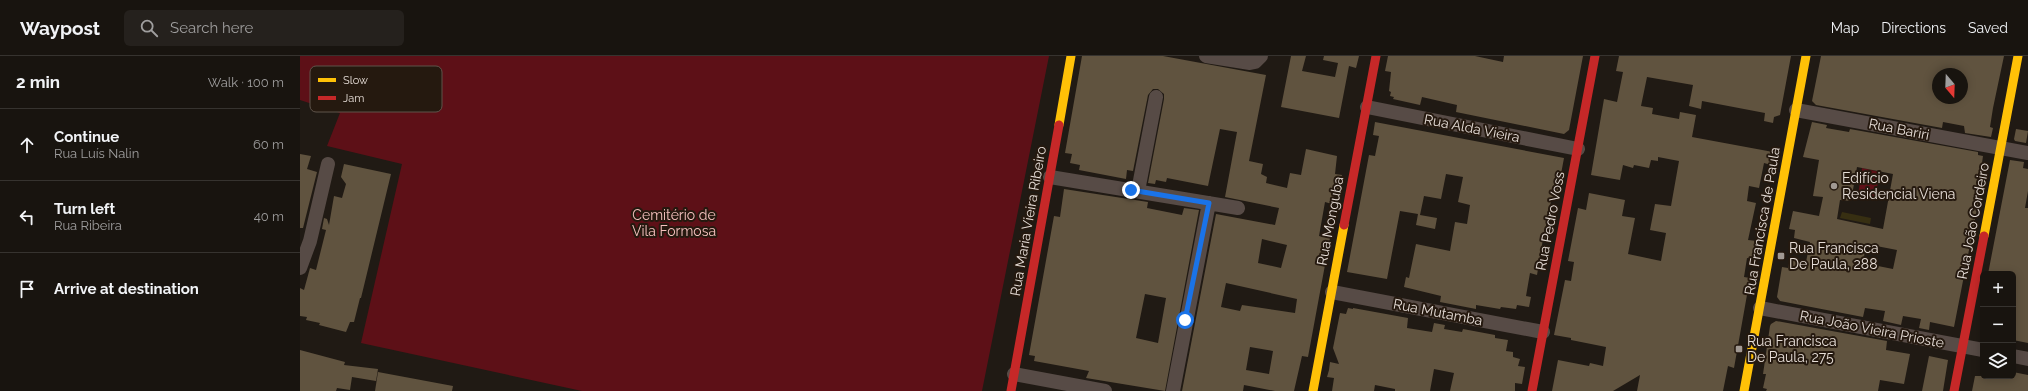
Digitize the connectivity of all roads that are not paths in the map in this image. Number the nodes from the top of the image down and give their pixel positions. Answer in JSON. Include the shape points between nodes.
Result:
{"nodes":[{"id":1,"x":1071,"y":56,"type":"edge"},
{"id":2,"x":1206,"y":56,"type":"edge"},
{"id":3,"x":1261,"y":56,"type":"edge"},
{"id":4,"x":1376,"y":56,"type":"edge"},
{"id":5,"x":1595,"y":56,"type":"edge"},
{"id":6,"x":1806,"y":56,"type":"edge"},
{"id":7,"x":2018,"y":56,"type":"edge"},
{"id":8,"x":1156,"y":97,"type":"dead end"},
{"id":9,"x":1367,"y":107,"type":"junction"},
{"id":10,"x":1796,"y":110,"type":"junction"},
{"id":11,"x":2001,"y":148,"type":"junction"},
{"id":12,"x":1578,"y":149,"type":"junction"},
{"id":13,"x":2028,"y":153,"type":"edge"},
{"id":14,"x":328,"y":164,"type":"dead end"},
{"id":15,"x":1050,"y":177,"type":"junction"},
{"id":16,"x":1138,"y":191,"type":"junction"},
{"id":17,"x":1209,"y":203,"type":"junction"},
{"id":18,"x":1238,"y":208,"type":"dead end"},
{"id":19,"x":300,"y":268,"type":"edge"},
{"id":20,"x":1332,"y":292,"type":"junction"},
{"id":21,"x":1760,"y":308,"type":"junction"},
{"id":22,"x":1543,"y":332,"type":"junction"},
{"id":23,"x":1963,"y":346,"type":"junction"},
{"id":24,"x":1980,"y":349,"type":"edge"},
{"id":25,"x":2016,"y":357,"type":"edge"},
{"id":26,"x":2028,"y":359,"type":"edge"},
{"id":27,"x":1014,"y":374,"type":"junction"},
{"id":28,"x":1011,"y":391,"type":"edge"},
{"id":29,"x":1105,"y":391,"type":"edge"},
{"id":30,"x":1173,"y":391,"type":"edge"},
{"id":31,"x":1313,"y":391,"type":"edge"},
{"id":32,"x":1532,"y":391,"type":"edge"},
{"id":33,"x":1744,"y":391,"type":"edge"},
{"id":34,"x":1954,"y":391,"type":"edge"}],
"edges":[{"from":1,"to":15,"type":"street","name":"Rua Maria Vieira Ribeiro"},
{"from":2,"to":3,"type":"street","via":[[1250,63]]},
{"from":4,"to":9,"type":"street","name":"Rua Monguba"},
{"from":5,"to":12,"type":"street","name":"Rua Pedro Voss"},
{"from":6,"to":10,"type":"street","name":"Rua Francisca de Paula"},
{"from":7,"to":11,"type":"street","name":"Rua João Cordeiro"},
{"from":8,"to":16,"type":"street"},
{"from":9,"to":12,"type":"street","name":"Rua Alda Vieira"},
{"from":9,"to":20,"type":"street","name":"Rua Monguba"},
{"from":10,"to":11,"type":"street","name":"Rua Bariri"},
{"from":10,"to":21,"type":"street","name":"Rua Francisca de Paula"},
{"from":11,"to":13,"type":"street","name":"Rua Bariri"},
{"from":11,"to":23,"type":"street","name":"Rua João Cordeiro"},
{"from":12,"to":22,"type":"street","name":"Rua Pedro Voss"},
{"from":14,"to":19,"type":"street","via":[[310,241]]},
{"from":15,"to":16,"type":"street"},
{"from":15,"to":27,"type":"street","name":"Rua Maria Vieira Ribeiro"},
{"from":16,"to":17,"type":"street"},
{"from":17,"to":18,"type":"street"},
{"from":17,"to":30,"type":"street"},
{"from":20,"to":22,"type":"street","name":"Rua Mutamba"},
{"from":20,"to":31,"type":"street","name":"Rua Monguba"},
{"from":21,"to":23,"type":"street","name":"Rua João Vieira Prioste"},
{"from":21,"to":33,"type":"street","name":"Rua Francisca de Paula"},
{"from":22,"to":32,"type":"street","name":"Rua Pedro Voss"},
{"from":23,"to":24,"type":"street","name":"Rua João Vieira Prioste"},
{"from":23,"to":34,"type":"street","name":"Rua João Cordeiro"},
{"from":25,"to":26,"type":"street"},
{"from":27,"to":28,"type":"street","name":"Rua Maria Vieira Ribeiro"},
{"from":27,"to":29,"type":"street"}]}
